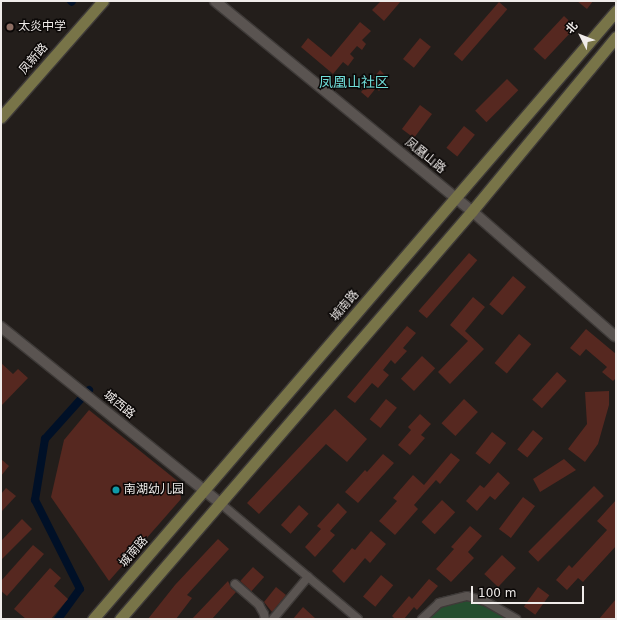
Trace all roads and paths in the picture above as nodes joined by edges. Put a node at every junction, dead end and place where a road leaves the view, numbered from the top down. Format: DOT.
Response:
graph roads {
  1 [pos="215,1"];
  2 [pos="102,2"];
  3 [pos="616,11"];
  4 [pos="616,37"];
  5 [pos="1,117"];
  6 [pos="455,198"];
  7 [pos="472,211"];
  8 [pos="1,327"];
  9 [pos="615,337"];
  10 [pos="204,491"];
  11 [pos="220,503"];
  12 [pos="308,577"];
  13 [pos="235,584"];
  14 [pos="93,619"];
  15 [pos="120,619"];
  16 [pos="265,619"];
  17 [pos="273,619"];
  18 [pos="358,619"];
  19 [pos="422,619"];
  20 [pos="516,619"];
  1 -- 6 [label="street, 凤凰山路"];
  2 -- 5 [label="main road, 凤新路"];
  3 -- 6 [label="main road, 城南路"];
  4 -- 7 [label="main road"];
  6 -- 7 [label="street, 凤凰山路"];
  6 -- 10 [label="main road, 城南路"];
  7 -- 9 [label="street, 凤凰山路"];
  7 -- 11 [label="main road"];
  8 -- 10 [label="street, 城西路"];
  10 -- 11 [label="street, 城西路"];
  10 -- 14 [label="main road, 城南路"];
  11 -- 12 [label="street"];
  11 -- 15 [label="main road"];
  12 -- 17 [label="street"];
  12 -- 18 [label="street"];
  13 -- 16 [label="street"];
  19 -- 20 [label="street"];
}
